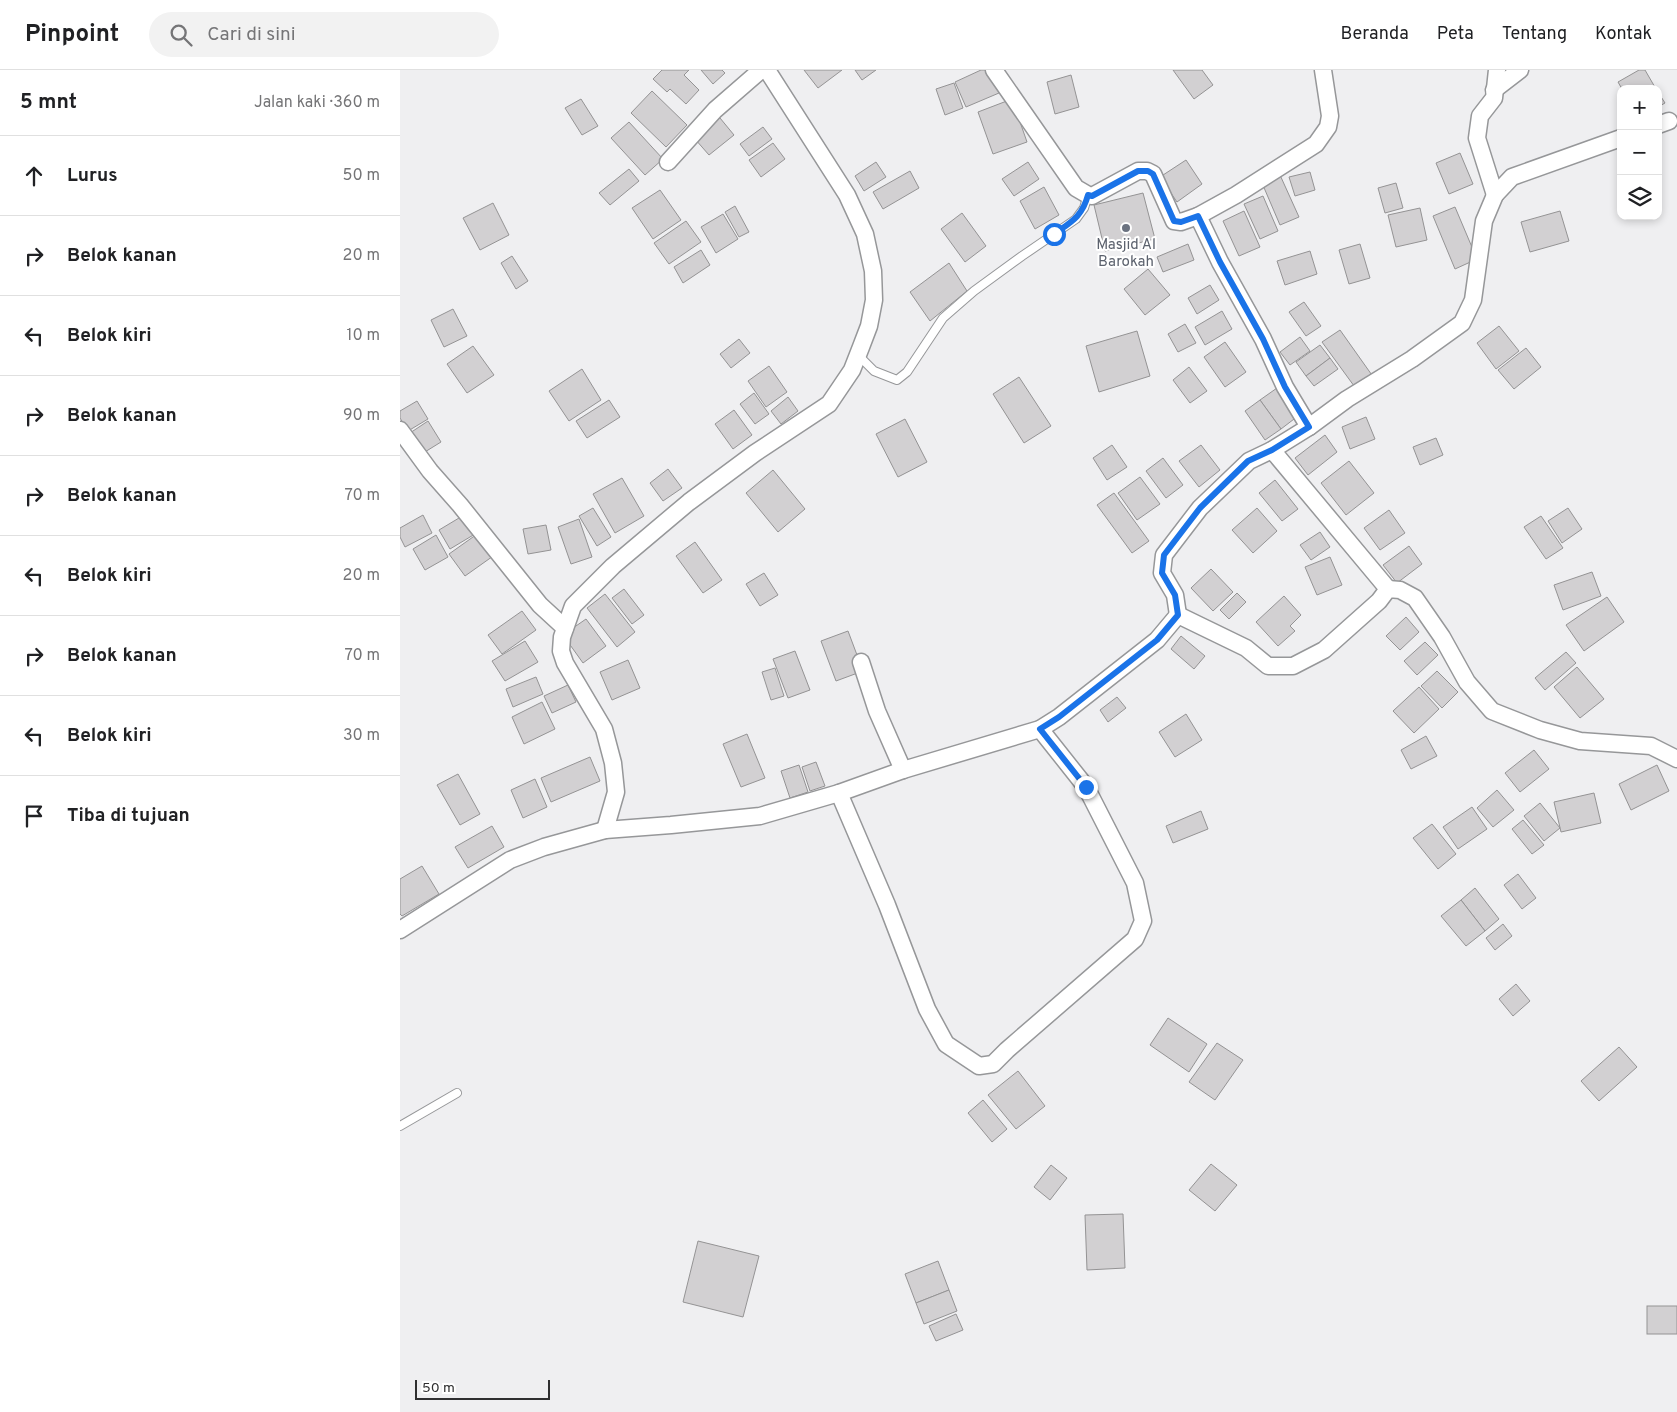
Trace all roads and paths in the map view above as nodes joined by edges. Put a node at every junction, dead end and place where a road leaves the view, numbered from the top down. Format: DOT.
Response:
graph roads {
  1 [pos="761,70"];
  2 [pos="767,70"];
  3 [pos="994,70"];
  4 [pos="1323,70"];
  5 [pos="1497,70"];
  6 [pos="1520,70"];
  7 [pos="1494,90"];
  8 [pos="1617,139"];
  9 [pos="668,162"];
  10 [pos="1088,195"];
  11 [pos="1495,195"];
  12 [pos="1198,216"];
  13 [pos="858,355"];
  14 [pos="1309,427"];
  15 [pos="400,430"];
  16 [pos="1272,450"];
  17 [pos="1388,589"];
  18 [pos="1178,615"];
  19 [pos="564,628"];
  20 [pos="861,662"];
  21 [pos="1040,729"];
  22 [pos="1677,758"];
  23 [pos="903,770"];
  24 [pos="839,793"];
  25 [pos="605,830"];
  26 [pos="400,930"];
  27 [pos="457,1093"];
  28 [pos="400,1126"];
  1 -- 9 [label="street"];
  2 -- 13 [label="street"];
  3 -- 10 [label="street"];
  4 -- 12 [label="street"];
  5 -- 7 [label="street"];
  6 -- 7 [label="street"];
  7 -- 11 [label="street"];
  8 -- 11 [label="street"];
  10 -- 12 [label="street"];
  10 -- 13 [label="lane"];
  11 -- 14 [label="street"];
  12 -- 14 [label="street"];
  13 -- 19 [label="street"];
  14 -- 16 [label="street"];
  15 -- 19 [label="street"];
  16 -- 17 [label="street"];
  16 -- 18 [label="street"];
  17 -- 18 [label="street"];
  17 -- 22 [label="street"];
  18 -- 21 [label="street"];
  19 -- 25 [label="street"];
  20 -- 23 [label="street"];
  21 -- 23 [label="street"];
  21 -- 24 [label="street"];
  23 -- 24 [label="street"];
  24 -- 25 [label="street"];
  25 -- 26 [label="street"];
  27 -- 28 [label="lane"];
}
